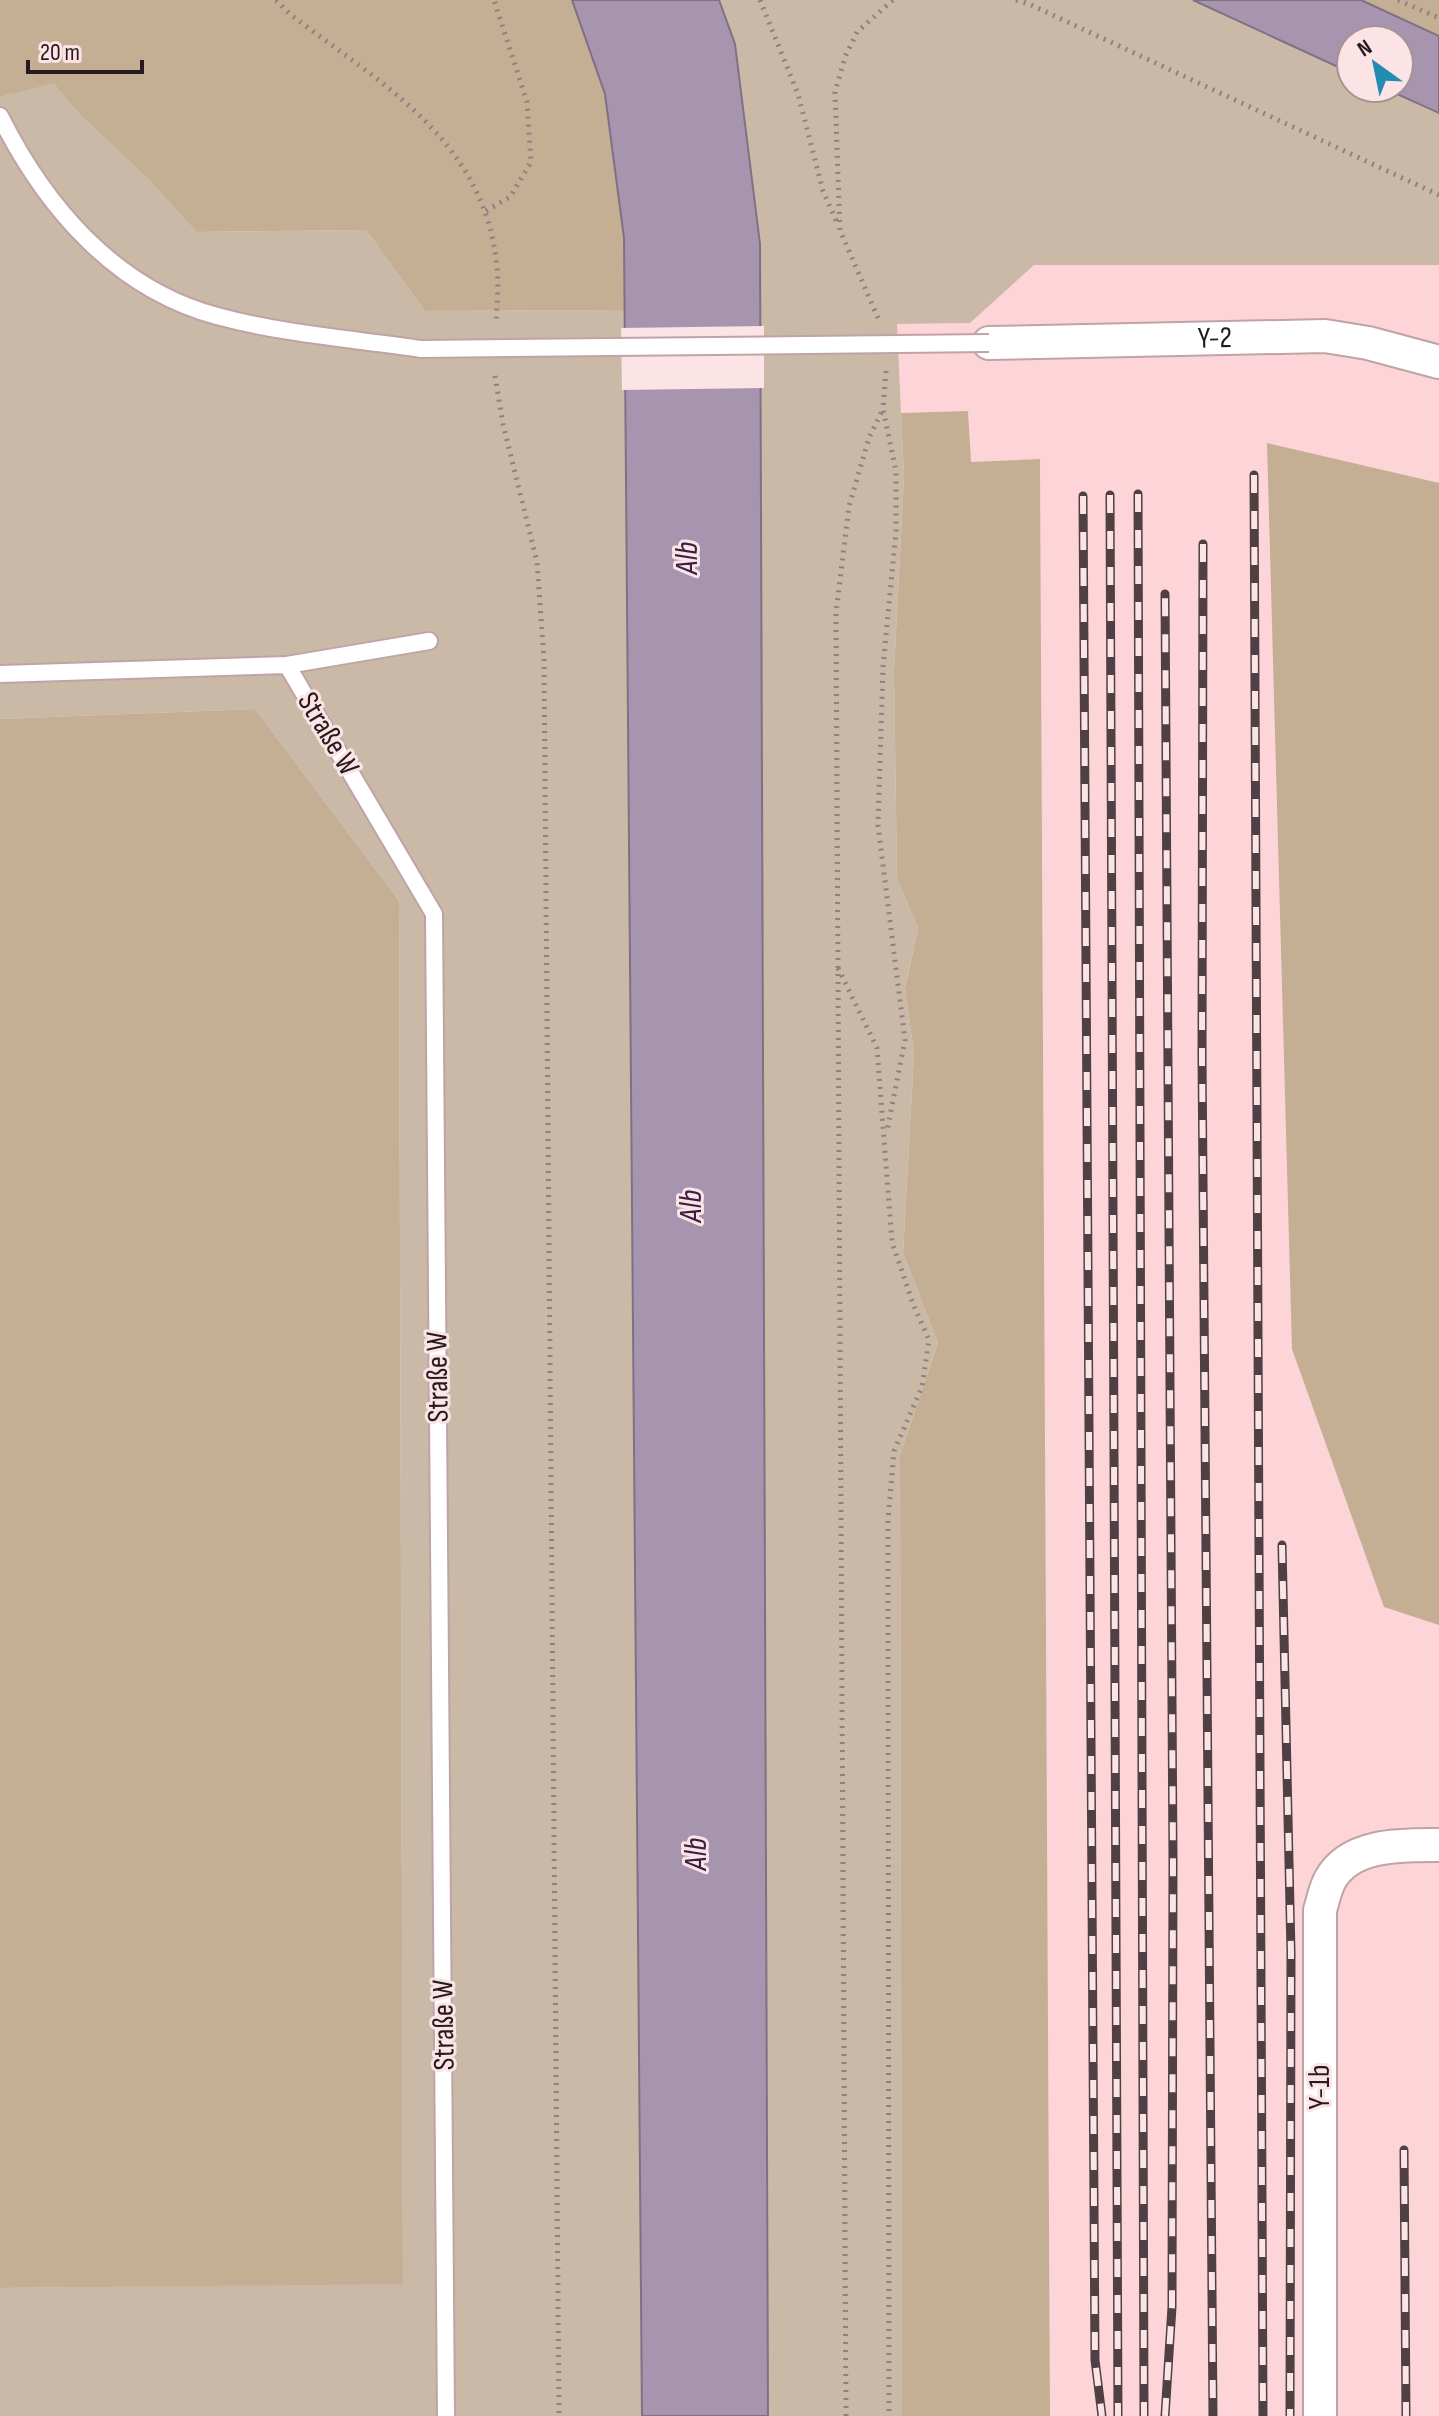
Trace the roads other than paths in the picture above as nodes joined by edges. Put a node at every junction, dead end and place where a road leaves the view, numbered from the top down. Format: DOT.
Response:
graph roads {
  1 [pos="0,116"];
  2 [pos="989,343"];
  3 [pos="1439,362"];
  4 [pos="429,641"];
  5 [pos="287,665"];
  6 [pos="0,674"];
  7 [pos="1439,1845"];
  8 [pos="446,2416"];
  9 [pos="1320,2416"];
  1 -- 2 [label="lane, bridge"];
  2 -- 3 [label="street, Y-2"];
  4 -- 5 [label="lane"];
  5 -- 6 [label="lane, Straße W"];
  5 -- 8 [label="lane, Straße W"];
  7 -- 9 [label="street, Y-1b"];
}
